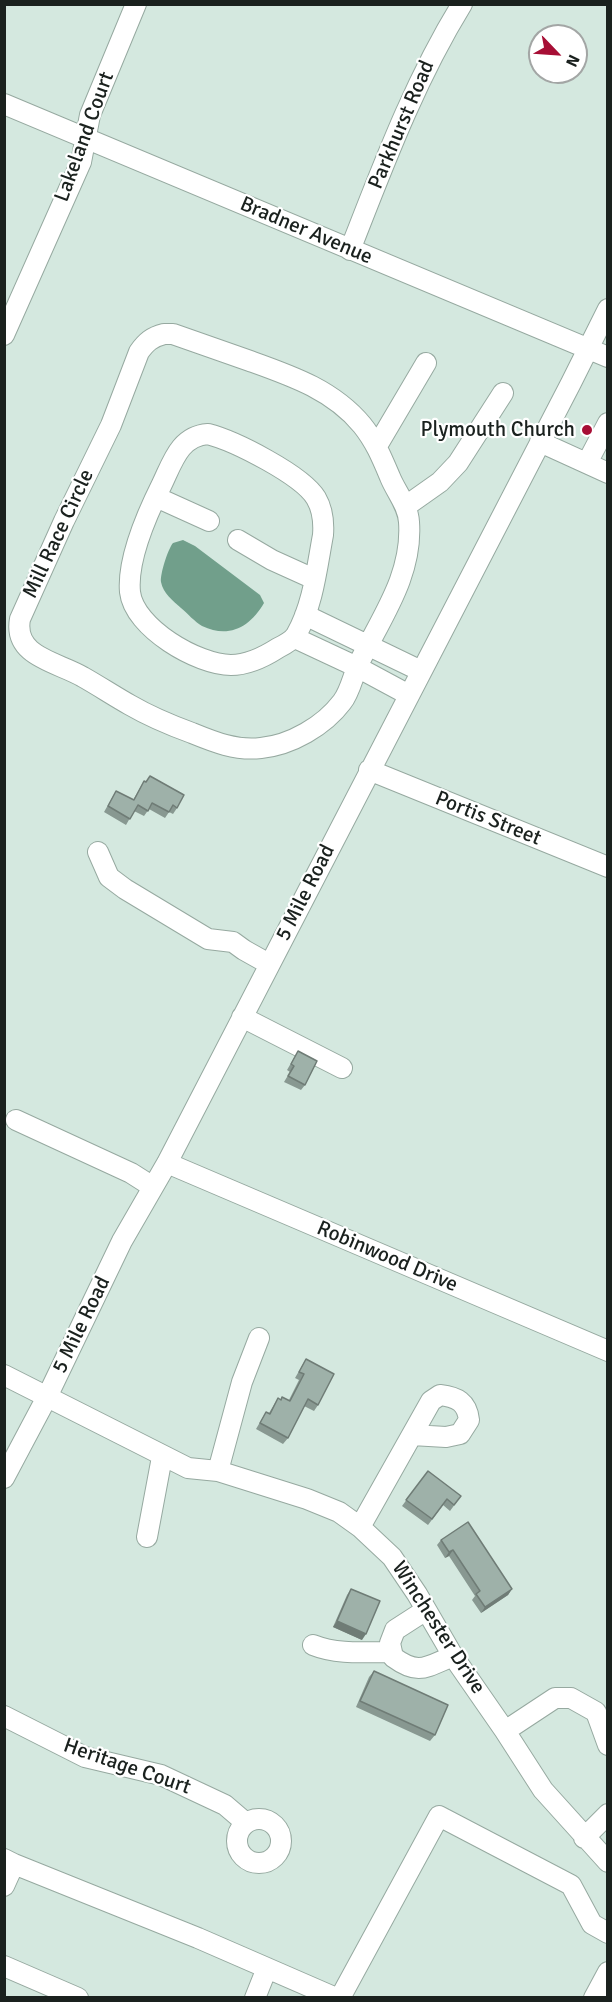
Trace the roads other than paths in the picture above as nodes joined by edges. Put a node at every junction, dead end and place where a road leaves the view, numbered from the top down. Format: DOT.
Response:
graph roads {
  1 [pos="136,4"];
  2 [pos="462,4"];
  3 [pos="4,104"];
  4 [pos="85,137"];
  5 [pos="350,250"];
  6 [pos="608,309"];
  7 [pos="4,335"];
  8 [pos="588,349"];
  9 [pos="608,357"];
  10 [pos="426,363"];
  11 [pos="503,393"];
  12 [pos="608,423"];
  13 [pos="540,442"];
  14 [pos="377,446"];
  15 [pos="587,463"];
  16 [pos="608,473"];
  17 [pos="156,497"];
  18 [pos="406,506"];
  19 [pos="208,521"];
  20 [pos="238,540"];
  21 [pos="314,579"];
  22 [pos="305,615"];
  23 [pos="295,638"];
  24 [pos="368,644"];
  25 [pos="357,667"];
  26 [pos="421,671"];
  27 [pos="409,694"];
  28 [pos="369,770"];
  29 [pos="98,852"];
  30 [pos="608,867"];
  31 [pos="269,964"];
  32 [pos="242,1017"];
  33 [pos="342,1068"];
  34 [pos="16,1120"];
  35 [pos="167,1163"];
  36 [pos="153,1187"];
  37 [pos="259,1338"];
  38 [pos="608,1351"];
  39 [pos="4,1375"];
  40 [pos="47,1397"];
  41 [pos="412,1435"];
  42 [pos="162,1456"];
  43 [pos="218,1471"];
  44 [pos="4,1478"];
  45 [pos="360,1527"];
  46 [pos="147,1537"];
  47 [pos="426,1610"];
  48 [pos="313,1645"];
  49 [pos="392,1652"];
  50 [pos="453,1656"];
  51 [pos="4,1716"];
  52 [pos="505,1731"];
  53 [pos="608,1746"];
  54 [pos="608,1814"];
  55 [pos="246,1823"];
  56 [pos="584,1838"];
  57 [pos="9,1861"];
  58 [pos="608,1862"];
  59 [pos="4,1886"];
  60 [pos="608,1933"];
  61 [pos="4,1965"];
  62 [pos="267,1968"];
  63 [pos="608,1972"];
  64 [pos="78,1998"];
  65 [pos="255,1998"];
  66 [pos="338,1998"];
  67 [pos="594,1998"];
  1 -- 4 [label="street, Lakeland Court"];
  2 -- 5 [label="street, Parkhurst Road"];
  3 -- 4 [label="street, Bradner Avenue"];
  4 -- 5 [label="street, Bradner Avenue"];
  4 -- 7 [label="street, Lakeland Court"];
  5 -- 8 [label="street, Bradner Avenue"];
  6 -- 8 [label="street, 5 Mile Road"];
  8 -- 9 [label="street, Bradner Avenue"];
  8 -- 13 [label="street, 5 Mile Road"];
  10 -- 14 [label="street"];
  11 -- 18 [label="street"];
  12 -- 15 [label="street"];
  13 -- 15 [label="street"];
  13 -- 26 [label="street, 5 Mile Road"];
  14 -- 18 [label="street, Mill Race Circle"];
  14 -- 25 [label="street, Mill Race Circle"];
  15 -- 16 [label="street"];
  17 -- 19 [label="street"];
  17 -- 21 [label="street"];
  17 -- 23 [label="street"];
  18 -- 24 [label="street, Mill Race Circle"];
  20 -- 21 [label="street"];
  21 -- 22 [label="street"];
  22 -- 23 [label="street"];
  22 -- 24 [label="street"];
  23 -- 25 [label="street"];
  24 -- 25 [label="street, Mill Race Circle"];
  24 -- 26 [label="street"];
  25 -- 27 [label="street"];
  26 -- 27 [label="street, 5 Mile Road"];
  27 -- 28 [label="street, 5 Mile Road"];
  28 -- 30 [label="street, Portis Street"];
  28 -- 31 [label="street, 5 Mile Road"];
  29 -- 31 [label="street"];
  31 -- 32 [label="street, 5 Mile Road"];
  32 -- 33 [label="street"];
  32 -- 35 [label="street, 5 Mile Road"];
  34 -- 36 [label="street"];
  35 -- 36 [label="street, 5 Mile Road"];
  35 -- 38 [label="street, Robinwood Drive"];
  36 -- 40 [label="street, 5 Mile Road"];
  37 -- 43 [label="street"];
  39 -- 40 [label="street, Winchester Drive"];
  40 -- 42 [label="street, Winchester Drive"];
  40 -- 44 [label="street, 5 Mile Road"];
  41 -- 45 [label="street"];
  42 -- 43 [label="street, Winchester Drive"];
  42 -- 46 [label="street"];
  43 -- 45 [label="street, Winchester Drive"];
  45 -- 47 [label="street, Winchester Drive"];
  47 -- 49 [label="street"];
  47 -- 50 [label="street, Winchester Drive"];
  48 -- 49 [label="street"];
  49 -- 50 [label="street"];
  50 -- 52 [label="street, Winchester Drive"];
  51 -- 55 [label="street, Heritage Court"];
  52 -- 53 [label="street"];
  52 -- 56 [label="street, Winchester Drive"];
  54 -- 56 [label="street"];
  56 -- 58 [label="street, Winchester Drive"];
  57 -- 59 [label="street"];
  57 -- 62 [label="street"];
  60 -- 66 [label="street"];
  61 -- 64 [label="street"];
  62 -- 65 [label="street"];
  62 -- 66 [label="street"];
  63 -- 67 [label="street"];
}
